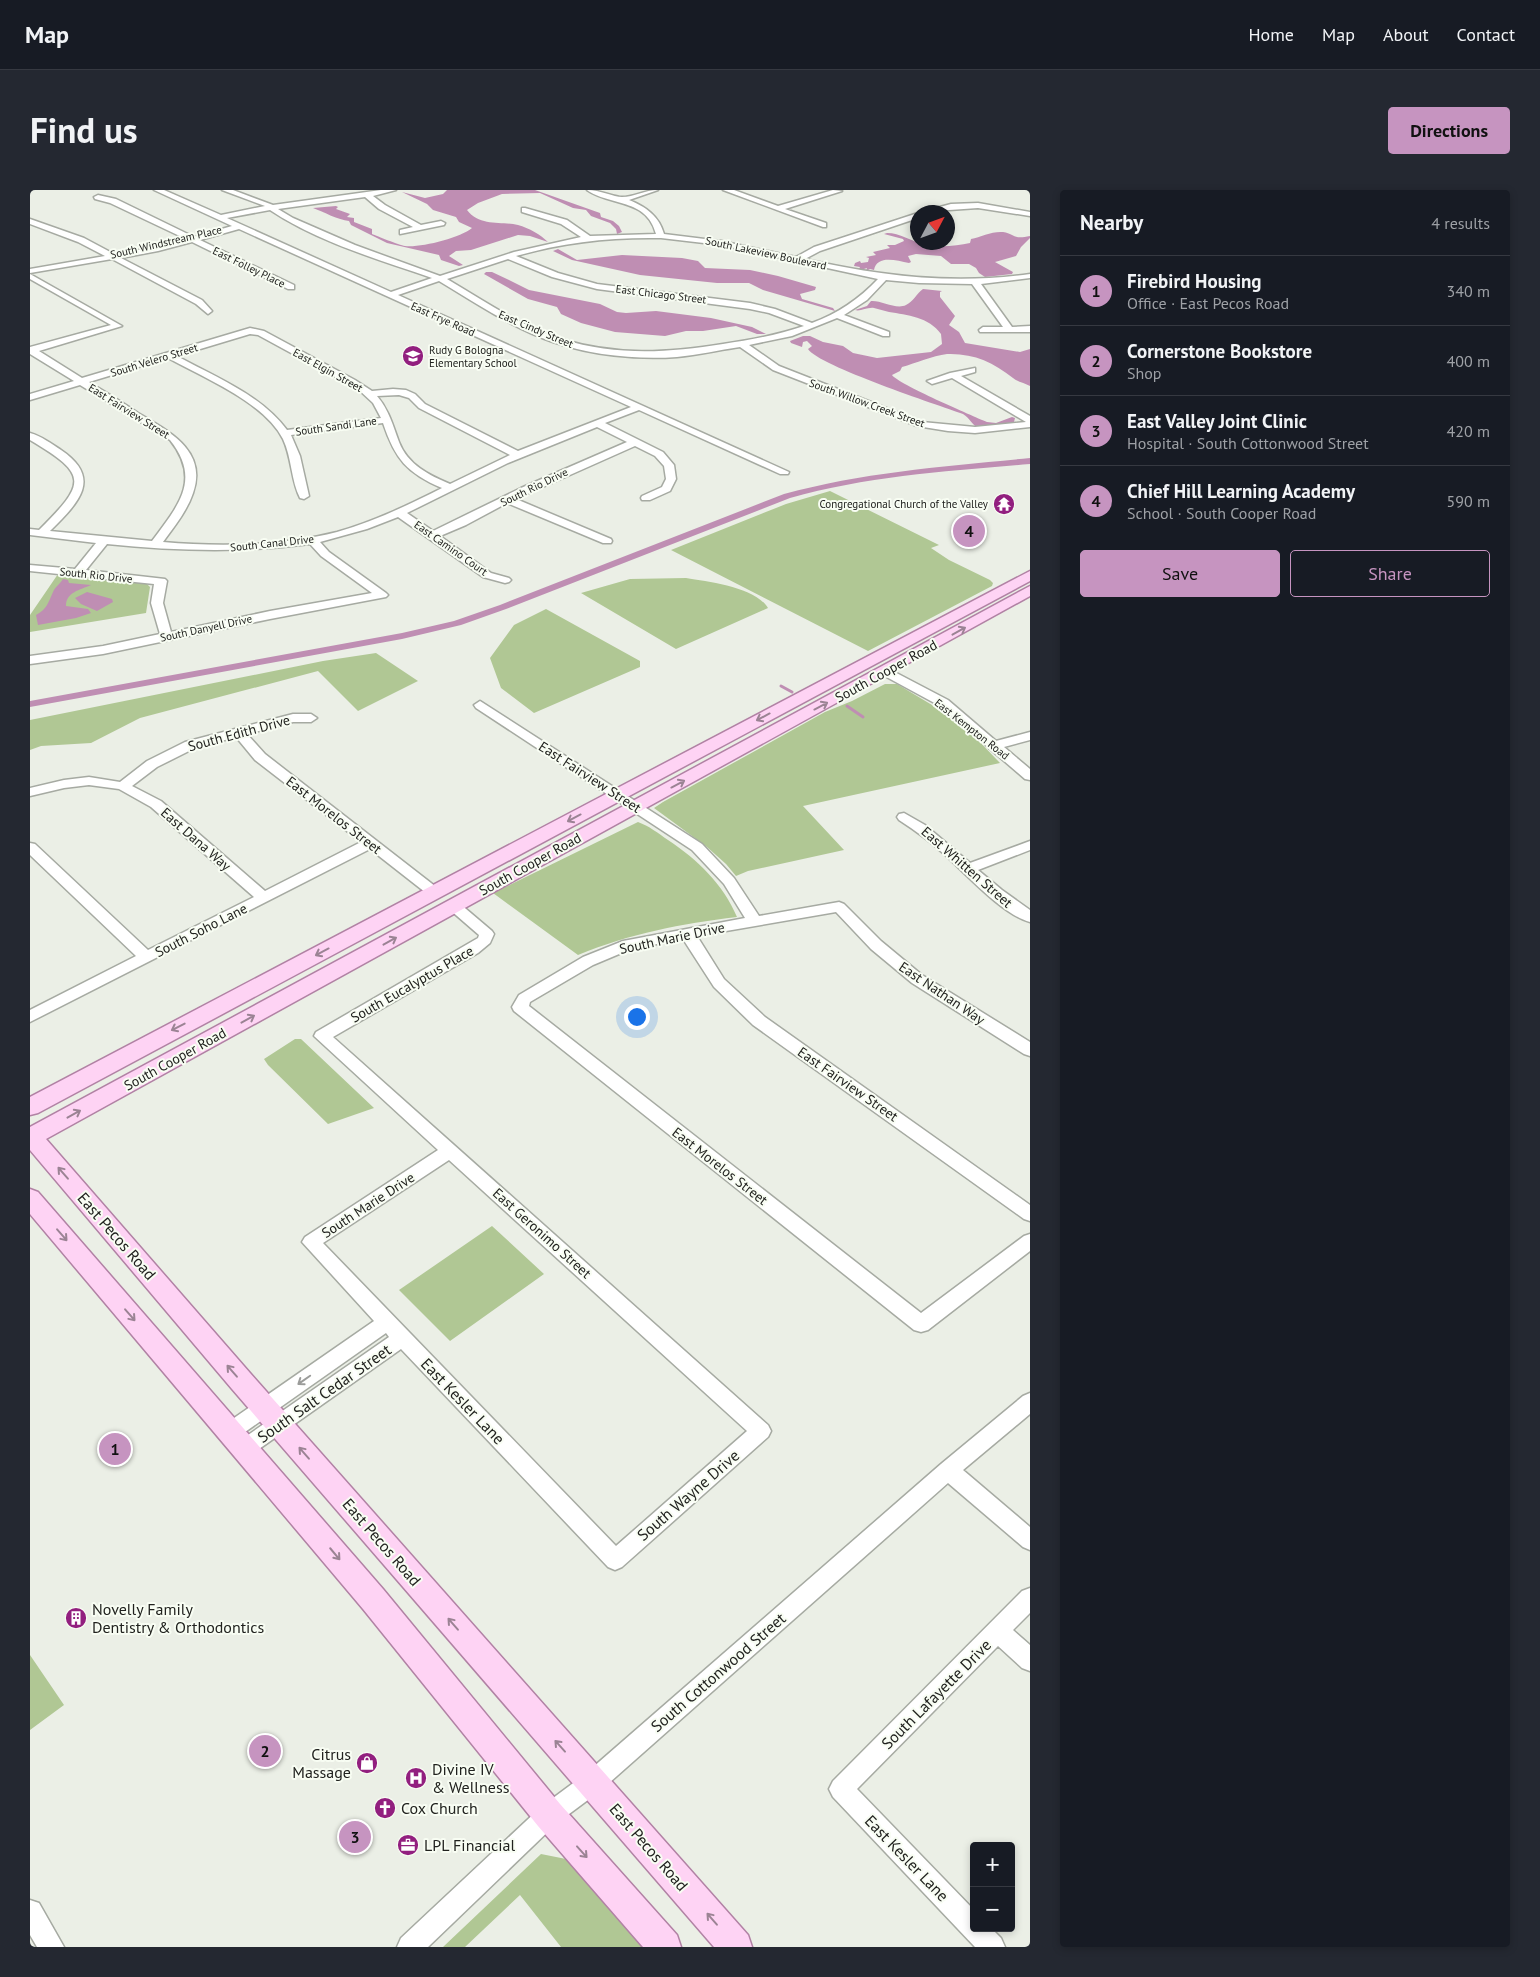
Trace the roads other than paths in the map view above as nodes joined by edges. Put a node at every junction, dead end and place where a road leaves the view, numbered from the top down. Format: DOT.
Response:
graph roads {
  1 [pos="158,190"];
  2 [pos="226,190"];
  3 [pos="392,190"];
  4 [pos="591,190"];
  5 [pos="654,190"];
  6 [pos="727,190"];
  7 [pos="838,191"];
  8 [pos="367,195"];
  9 [pos="98,197"];
  10 [pos="620,200"];
  11 [pos="271,207"];
  12 [pos="955,207"];
  13 [pos="779,208"];
  14 [pos="525,210"];
  15 [pos="1030,214"];
  16 [pos="219,218"];
  17 [pos="910,220"];
  18 [pos="30,221"];
  19 [pos="441,223"];
  20 [pos="823,224"];
  21 [pos="240,227"];
  22 [pos="420,228"];
  23 [pos="403,232"];
  24 [pos="661,236"];
  25 [pos="193,239"];
  26 [pos="589,239"];
  27 [pos="111,256"];
  28 [pos="511,257"];
  29 [pos="798,259"];
  30 [pos="30,269"];
  31 [pos="929,271"];
  32 [pos="30,276"];
  33 [pos="1030,276"];
  34 [pos="884,277"];
  35 [pos="441,279"];
  36 [pos="928,282"];
  37 [pos="974,282"];
  38 [pos="290,287"];
  39 [pos="390,295"];
  40 [pos="208,311"];
  41 [pos="837,315"];
  42 [pos="813,326"];
  43 [pos="1030,329"];
  44 [pos="983,330"];
  45 [pos="1009,330"];
  46 [pos="250,331"];
  47 [pos="886,334"];
  48 [pos="742,344"];
  49 [pos="30,351"];
  50 [pos="614,353"];
  51 [pos="169,355"];
  52 [pos="607,361"];
  53 [pos="972,370"];
  54 [pos="953,375"];
  55 [pos="81,381"];
  56 [pos="932,381"];
  57 [pos="370,394"];
  58 [pos="30,397"];
  59 [pos="638,407"];
  60 [pos="387,420"];
  61 [pos="1030,420"];
  62 [pos="597,423"];
  63 [pos="1030,424"];
  64 [pos="285,433"];
  65 [pos="30,436"];
  66 [pos="636,442"];
  67 [pos="518,455"];
  68 [pos="784,472"];
  69 [pos="450,488"];
  70 [pos="304,496"];
  71 [pos="646,498"];
  72 [pos="507,500"];
  73 [pos="400,513"];
  74 [pos="30,532"];
  75 [pos="42,533"];
  76 [pos="433,535"];
  77 [pos="104,540"];
  78 [pos="313,540"];
  79 [pos="607,541"];
  80 [pos="155,545"];
  81 [pos="30,568"];
  82 [pos="78,573"];
  83 [pos="1030,574"];
  84 [pos="505,580"];
  85 [pos="1013,584"];
  86 [pos="1029,591"];
  87 [pos="382,595"];
  88 [pos="168,637"];
  89 [pos="30,660"];
  90 [pos="868,662"];
  91 [pos="886,671"];
  92 [pos="480,705"];
  93 [pos="311,718"];
  94 [pos="239,732"];
  95 [pos="1030,736"];
  96 [pos="996,745"];
  97 [pos="1030,776"];
  98 [pos="123,786"];
  99 [pos="30,792"];
  100 [pos="617,795"];
  101 [pos="635,807"];
  102 [pos="904,817"];
  103 [pos="371,843"];
  104 [pos="1030,845"];
  105 [pos="30,847"];
  106 [pos="967,869"];
  107 [pos="435,893"];
  108 [pos="264,898"];
  109 [pos="454,906"];
  110 [pos="839,907"];
  111 [pos="1030,917"];
  112 [pos="754,921"];
  113 [pos="688,933"];
  114 [pos="147,958"];
  115 [pos="520,1007"];
  116 [pos="30,1017"];
  117 [pos="322,1036"];
  118 [pos="1030,1050"];
  119 [pos="30,1107"];
  120 [pos="30,1137"];
  121 [pos="450,1151"];
  122 [pos="30,1198"];
  123 [pos="1030,1214"];
  124 [pos="1030,1241"];
  125 [pos="311,1242"];
  126 [pos="387,1322"];
  127 [pos="402,1338"];
  128 [pos="346,1351"];
  129 [pos="324,1366"];
  130 [pos="360,1367"];
  131 [pos="339,1382"];
  132 [pos="1030,1402"];
  133 [pos="271,1416"];
  134 [pos="761,1431"];
  135 [pos="238,1440"];
  136 [pos="948,1470"];
  137 [pos="1030,1540"];
  138 [pos="615,1560"];
  139 [pos="1030,1598"];
  140 [pos="998,1631"];
  141 [pos="1030,1660"];
  142 [pos="592,1783"];
  143 [pos="841,1789"];
  144 [pos="549,1815"];
  145 [pos="30,1912"];
  146 [pos="970,1924"];
  147 [pos="978,1932"];
  148 [pos="51,1947"];
  149 [pos="410,1947"];
  150 [pos="665,1947"];
  151 [pos="736,1947"];
  152 [pos="992,1947"];
  1 -- 16 [label="street, East Frye Road"];
  2 -- 11 [label="street, East Cindy Street"];
  3 -- 8 [label="street, South Windstream Place"];
  4 -- 10 [label="street"];
  5 -- 10 [label="street"];
  6 -- 13 [label="street"];
  7 -- 13 [label="street"];
  8 -- 11 [label="street, South Windstream Place"];
  8 -- 22 [label="street"];
  9 -- 25 [label="street, East Folley Place"];
  10 -- 24 [label="street"];
  11 -- 16 [label="street, South Windstream Place"];
  11 -- 35 [label="street, East Cindy Street"];
  12 -- 15 [label="street"];
  13 -- 20 [label="street"];
  14 -- 26 [label="street"];
  16 -- 21 [label="street, East Frye Road"];
  17 -- 29 [label="street"];
  18 -- 27 [label="street"];
  19 -- 22 [label="street"];
  21 -- 25 [label="street, South Windstream Place"];
  21 -- 39 [label="street, East Frye Road"];
  22 -- 23 [label="street"];
  24 -- 26 [label="street, South Lakeview Boulevard"];
  24 -- 29 [label="street, South Lakeview Boulevard"];
  25 -- 27 [label="street, South Windstream Place"];
  25 -- 38 [label="street, East Folley Place"];
  26 -- 28 [label="street, South Lakeview Boulevard"];
  27 -- 30 [label="street, South Windstream Place"];
  27 -- 40 [label="street"];
  28 -- 35 [label="street, South Lakeview Boulevard"];
  28 -- 42 [label="street, East Chicago Street"];
  29 -- 34 [label="street, South Lakeview Boulevard"];
  31 -- 36 [label="street"];
  32 -- 49 [label="street"];
  33 -- 37 [label="street, South Lakeview Boulevard"];
  34 -- 36 [label="street, South Lakeview Boulevard"];
  34 -- 41 [label="street, East Cindy Street"];
  35 -- 39 [label="street, South Lakeview Boulevard"];
  35 -- 50 [label="street, East Cindy Street"];
  36 -- 37 [label="street, South Lakeview Boulevard"];
  37 -- 45 [label="street"];
  39 -- 59 [label="street, East Frye Road"];
  41 -- 42 [label="street, East Cindy Street"];
  41 -- 47 [label="street"];
  42 -- 48 [label="street, East Cindy Street"];
  43 -- 45 [label="street"];
  44 -- 45 [label="street"];
  46 -- 51 [label="street, South Velero Street"];
  46 -- 57 [label="street, East Elgin Street"];
  48 -- 50 [label="street, East Cindy Street"];
  48 -- 63 [label="street, South Willow Creek Street"];
  49 -- 55 [label="street, East Fairview Street"];
  50 -- 52 [label="street"];
  51 -- 55 [label="street, South Velero Street"];
  51 -- 64 [label="street"];
  53 -- 54 [label="street"];
  54 -- 56 [label="street"];
  54 -- 61 [label="street"];
  55 -- 58 [label="street, South Velero Street"];
  55 -- 80 [label="street, East Fairview Street"];
  57 -- 60 [label="street, East Elgin Street"];
  57 -- 67 [label="street"];
  59 -- 62 [label="street, South Canal Drive"];
  59 -- 68 [label="street, East Frye Road"];
  60 -- 64 [label="street, South Sandi Lane"];
  60 -- 69 [label="street, East Elgin Street"];
  62 -- 66 [label="street"];
  62 -- 67 [label="street, South Canal Drive"];
  64 -- 70 [label="street"];
  65 -- 75 [label="street"];
  66 -- 71 [label="street"];
  66 -- 72 [label="street, South Rio Drive"];
  67 -- 69 [label="street, South Canal Drive"];
  69 -- 73 [label="street, South Canal Drive"];
  72 -- 76 [label="street, South Rio Drive"];
  72 -- 79 [label="street"];
  73 -- 76 [label="street, East Camino Court"];
  73 -- 78 [label="street, South Canal Drive"];
  74 -- 75 [label="street, South Canal Drive"];
  75 -- 77 [label="street, South Canal Drive"];
  76 -- 84 [label="street, East Camino Court"];
  77 -- 80 [label="street, South Canal Drive"];
  77 -- 82 [label="street"];
  78 -- 80 [label="street, South Canal Drive"];
  78 -- 87 [label="street"];
  81 -- 82 [label="street, South Rio Drive"];
  82 -- 88 [label="street, South Rio Drive"];
  83 -- 85 [label="main road, South Cooper Road"];
  85 -- 86 [label="main road"];
  85 -- 90 [label="main road, South Cooper Road"];
  91 -- 86 [label="main road, South Cooper Road, one-way"];
  87 -- 88 [label="street, South Danyell Drive"];
  88 -- 89 [label="street, South Danyell Drive"];
  90 -- 91 [label="main road"];
  90 -- 100 [label="main road, South Cooper Road, one-way"];
  91 -- 96 [label="street, East Kempton Road"];
  101 -- 91 [label="main road, South Cooper Road, one-way"];
  92 -- 100 [label="street, East Fairview Street"];
  93 -- 94 [label="street, South Edith Drive"];
  94 -- 98 [label="street, South Edith Drive"];
  94 -- 103 [label="street, East Morelos Street"];
  95 -- 96 [label="street"];
  96 -- 97 [label="street, East Kempton Road"];
  98 -- 99 [label="street"];
  98 -- 108 [label="street, East Dana Way"];
  100 -- 101 [label="street, East Fairview Street"];
  100 -- 107 [label="main road, South Cooper Road, one-way"];
  101 -- 109 [label="main road, South Cooper Road"];
  101 -- 112 [label="street, East Fairview Street"];
  102 -- 106 [label="street, East Whitten Street"];
  103 -- 107 [label="street, East Morelos Street"];
  103 -- 108 [label="street, South Soho Lane"];
  104 -- 106 [label="street"];
  105 -- 114 [label="street"];
  106 -- 111 [label="street, East Whitten Street"];
  107 -- 119 [label="main road, South Cooper Road, one-way"];
  108 -- 114 [label="street, South Soho Lane"];
  109 -- 117 [label="street, South Eucalyptus Place"];
  120 -- 109 [label="main road, South Cooper Road, one-way"];
  110 -- 112 [label="street, South Marie Drive"];
  110 -- 118 [label="street, East Nathan Way"];
  112 -- 113 [label="street, South Marie Drive"];
  113 -- 115 [label="street, South Marie Drive"];
  113 -- 123 [label="street, East Fairview Street"];
  114 -- 116 [label="street, South Soho Lane"];
  115 -- 124 [label="street, East Morelos Street"];
  117 -- 121 [label="street, East Geronimo Street"];
  133 -- 120 [label="main road, East Pecos Road, one-way"];
  121 -- 125 [label="street, South Marie Drive"];
  121 -- 134 [label="street, East Geronimo Street"];
  122 -- 135 [label="main road, one-way"];
  125 -- 126 [label="street, East Kesler Lane"];
  126 -- 127 [label="street, East Kesler Lane"];
  126 -- 128 [label="street, South Salt Cedar Street"];
  127 -- 130 [label="street, South Salt Cedar Street"];
  127 -- 138 [label="street, East Kesler Lane"];
  128 -- 129 [label="street, South Salt Cedar Street"];
  128 -- 130 [label="street"];
  129 -- 131 [label="street"];
  129 -- 133 [label="street, South Salt Cedar Street, one-way"];
  130 -- 131 [label="street, South Salt Cedar Street"];
  131 -- 133 [label="street, South Salt Cedar Street"];
  132 -- 136 [label="street, South Cottonwood Street"];
  133 -- 135 [label="street, South Salt Cedar Street"];
  142 -- 133 [label="main road, East Pecos Road, one-way"];
  134 -- 138 [label="street, South Wayne Drive"];
  135 -- 144 [label="main road, one-way"];
  136 -- 137 [label="street"];
  136 -- 142 [label="street, South Cottonwood Street"];
  139 -- 140 [label="street, South Lafayette Drive"];
  140 -- 141 [label="street"];
  140 -- 143 [label="street, South Lafayette Drive"];
  142 -- 144 [label="street, South Cottonwood Street"];
  151 -- 142 [label="main road, East Pecos Road, one-way"];
  143 -- 146 [label="street, East Kesler Lane"];
  144 -- 149 [label="street, South Cottonwood Street"];
  144 -- 150 [label="main road, one-way"];
  145 -- 148 [label="street"];
  147 -- 152 [label="street, East Kesler Lane"];
}
